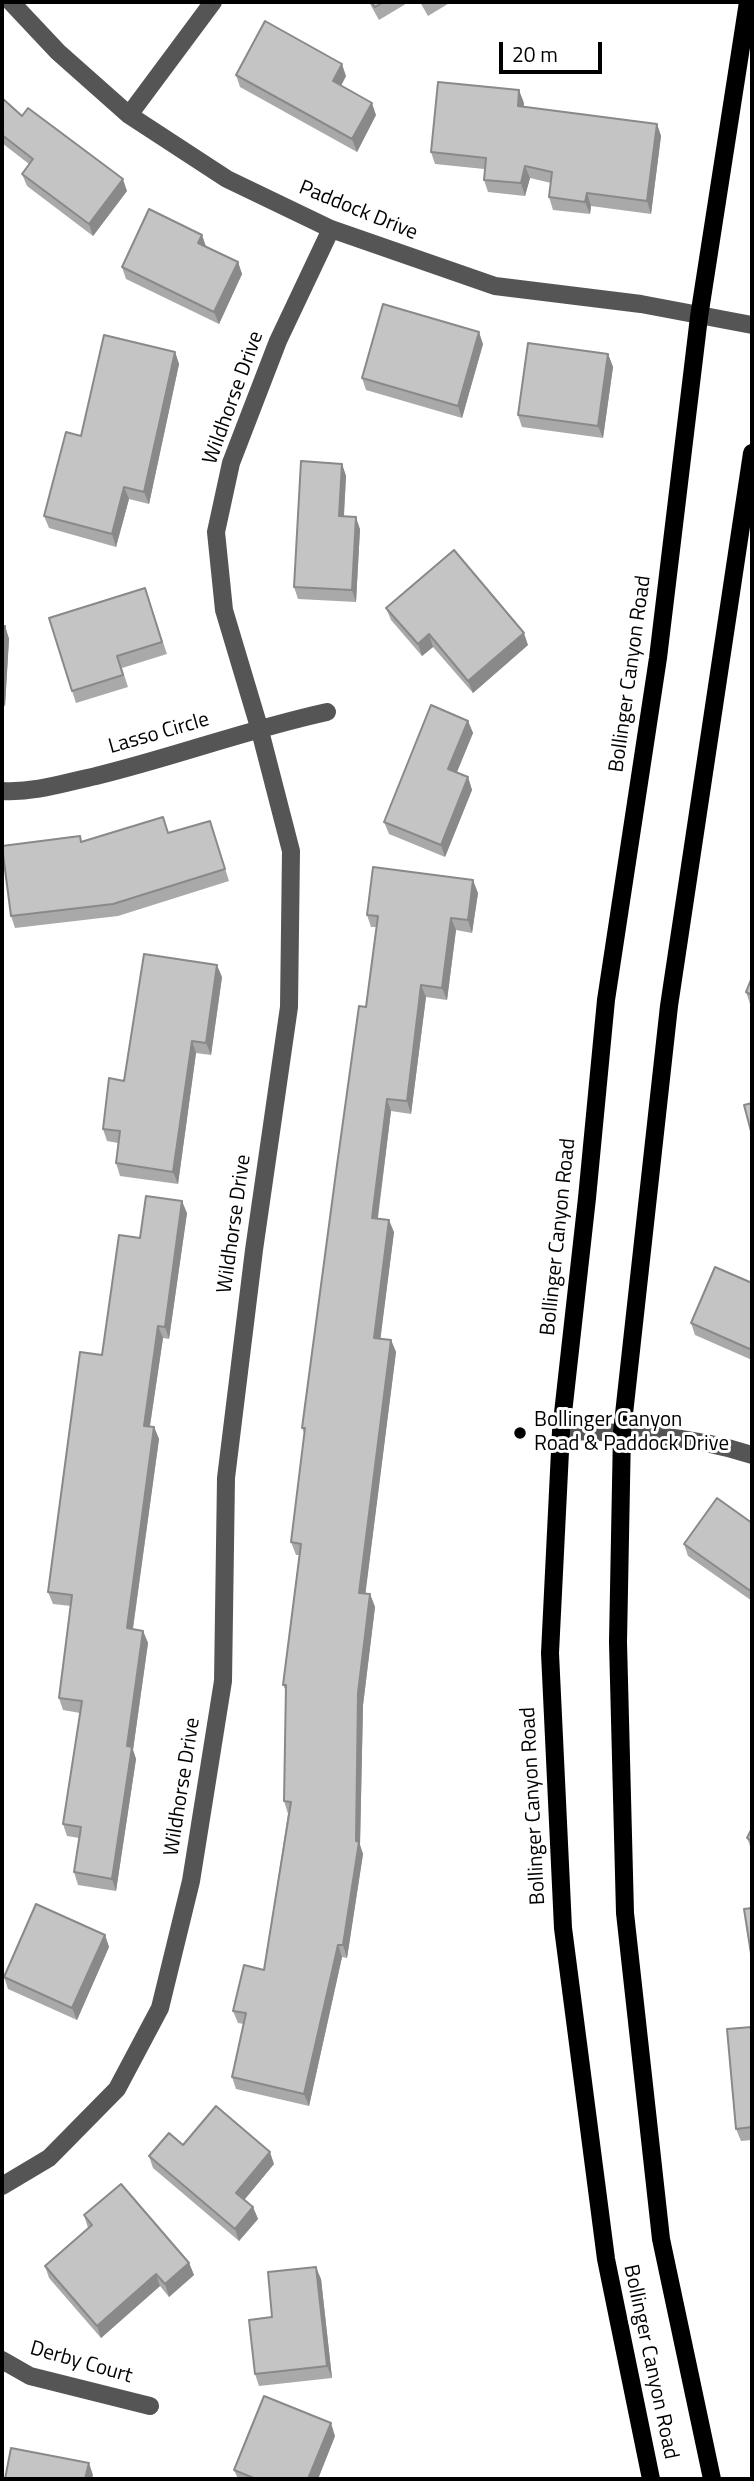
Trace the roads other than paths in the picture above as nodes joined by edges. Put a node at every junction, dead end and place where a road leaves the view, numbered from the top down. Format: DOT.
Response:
graph roads {
  1 [pos="10,2"];
  2 [pos="213,2"];
  3 [pos="748,2"];
  4 [pos="129,115"];
  5 [pos="331,229"];
  6 [pos="699,317"];
  7 [pos="752,325"];
  8 [pos="752,453"];
  9 [pos="327,712"];
  10 [pos="259,727"];
  11 [pos="2,791"];
  12 [pos="561,1431"];
  13 [pos="622,1432"];
  14 [pos="752,1455"];
  15 [pos="2,2186"];
  16 [pos="2,2360"];
  17 [pos="150,2406"];
  18 [pos="651,2479"];
  19 [pos="712,2479"];
  1 -- 4 [label="street, Paddock Drive"];
  2 -- 4 [label="street"];
  3 -- 6 [label="main road, Bollinger Canyon Road"];
  4 -- 5 [label="street, Paddock Drive"];
  5 -- 6 [label="street, Paddock Drive"];
  5 -- 10 [label="street, Wildhorse Drive"];
  6 -- 7 [label="street, Paddock Drive"];
  6 -- 12 [label="main road, Bollinger Canyon Road"];
  8 -- 13 [label="main road, Bollinger Canyon Road"];
  9 -- 10 [label="street, Lasso Circle"];
  10 -- 11 [label="street, Lasso Circle"];
  10 -- 15 [label="street, Wildhorse Drive"];
  12 -- 13 [label="street"];
  12 -- 18 [label="main road, Bollinger Canyon Road"];
  13 -- 14 [label="street"];
  13 -- 19 [label="main road, Bollinger Canyon Road"];
  16 -- 17 [label="street, Derby Court"];
}
